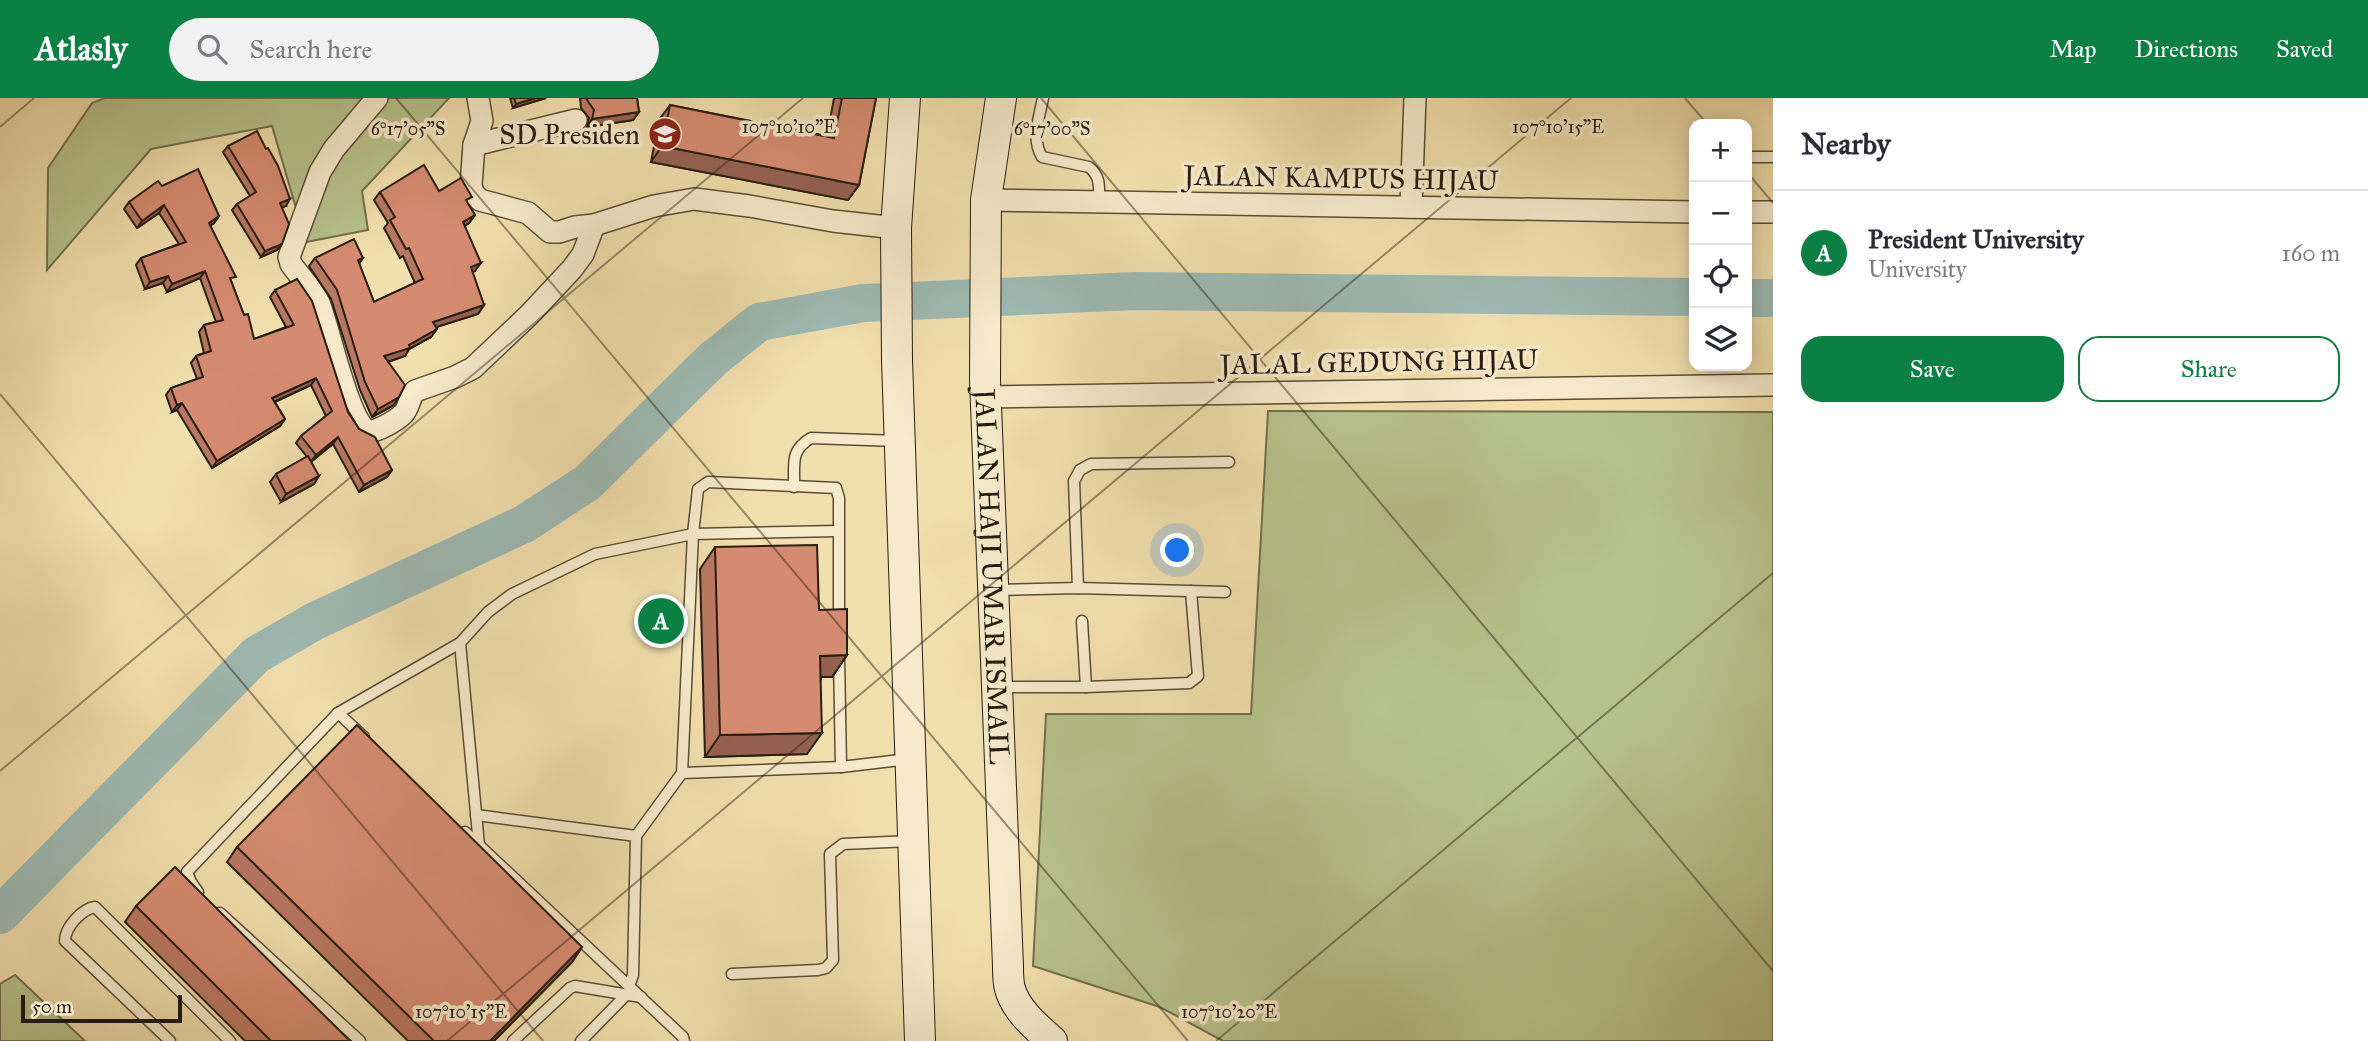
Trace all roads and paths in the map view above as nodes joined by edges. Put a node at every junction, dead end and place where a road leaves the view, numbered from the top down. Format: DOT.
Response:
graph roads {
  1 [pos="377,98"];
  2 [pos="478,98"];
  3 [pos="905,98"];
  4 [pos="1001,98"];
  5 [pos="1044,98"];
  6 [pos="1415,98"];
  7 [pos="576,120"];
  8 [pos="474,145"];
  9 [pos="1752,157"];
  10 [pos="1773,157"];
  11 [pos="986,200"];
  12 [pos="1099,202"];
  13 [pos="1411,207"];
  14 [pos="1689,212"];
  15 [pos="1752,212"];
  16 [pos="1773,212"];
  17 [pos="594,225"];
  18 [pos="896,239"];
  19 [pos="1773,384"];
  20 [pos="985,388"];
  21 [pos="900,441"];
  22 [pos="1229,462"];
  23 [pos="794,487"];
  24 [pos="838,531"];
  25 [pos="693,534"];
  26 [pos="1077,588"];
  27 [pos="993,590"];
  28 [pos="1191,592"];
  29 [pos="1225,592"];
  30 [pos="1082,621"];
  31 [pos="839,628"];
  32 [pos="839,642"];
  33 [pos="460,643"];
  34 [pos="997,687"];
  35 [pos="1086,687"];
  36 [pos="338,713"];
  37 [pos="369,741"];
  38 [pos="911,759"];
  39 [pos="841,767"];
  40 [pos="682,773"];
  41 [pos="476,815"];
  42 [pos="459,826"];
  43 [pos="636,836"];
  44 [pos="913,841"];
  45 [pos="479,845"];
  46 [pos="732,974"];
  47 [pos="627,991"];
  48 [pos="170,1041"];
  49 [pos="230,1041"];
  50 [pos="360,1041"];
  51 [pos="513,1041"];
  52 [pos="581,1041"];
  53 [pos="684,1041"];
  54 [pos="919,1041"];
  55 [pos="930,1041"];
  56 [pos="1052,1041"];
  1 -- 17 [label="street"];
  2 -- 8 [label="street"];
  3 -- 18 [label="main road"];
  4 -- 11 [label="main road, JALAN HAJI UMAR ISMAIL"];
  5 -- 12 [label="lane"];
  6 -- 13 [label="street"];
  7 -- 8 [label="street"];
  8 -- 17 [label="street"];
  9 -- 10 [label="lane"];
  11 -- 12 [label="street, JALAN KAMPUS HIJAU"];
  11 -- 20 [label="main road, JALAN HAJI UMAR ISMAIL"];
  12 -- 13 [label="street, JALAN KAMPUS HIJAU"];
  13 -- 14 [label="street, JALAN KAMPUS HIJAU"];
  15 -- 16 [label="street"];
  17 -- 18 [label="street"];
  18 -- 21 [label="main road"];
  19 -- 20 [label="street, JALAL GEDUNG HIJAU"];
  20 -- 27 [label="main road, JALAN HAJI UMAR ISMAIL"];
  21 -- 23 [label="lane"];
  21 -- 38 [label="main road"];
  22 -- 26 [label="lane"];
  23 -- 24 [label="lane"];
  23 -- 25 [label="lane"];
  24 -- 25 [label="lane"];
  24 -- 31 [label="lane"];
  25 -- 33 [label="lane"];
  25 -- 40 [label="lane"];
  26 -- 27 [label="lane"];
  26 -- 28 [label="lane"];
  27 -- 34 [label="main road, JALAN HAJI UMAR ISMAIL"];
  28 -- 29 [label="lane"];
  28 -- 35 [label="lane"];
  30 -- 35 [label="lane"];
  32 -- 39 [label="lane"];
  33 -- 36 [label="lane"];
  33 -- 41 [label="lane"];
  34 -- 35 [label="lane"];
  34 -- 56 [label="main road, JALAN HAJI UMAR ISMAIL"];
  36 -- 37 [label="lane"];
  36 -- 50 [label="lane"];
  38 -- 39 [label="lane"];
  38 -- 44 [label="main road"];
  39 -- 40 [label="lane"];
  40 -- 43 [label="lane"];
  41 -- 43 [label="lane"];
  41 -- 45 [label="lane"];
  42 -- 45 [label="lane"];
  43 -- 47 [label="lane"];
  44 -- 46 [label="lane"];
  44 -- 54 [label="main road"];
  45 -- 47 [label="lane"];
  47 -- 51 [label="lane"];
  47 -- 52 [label="lane"];
  47 -- 53 [label="lane"];
  48 -- 49 [label="lane"];
  54 -- 55 [label="main road"];
}
